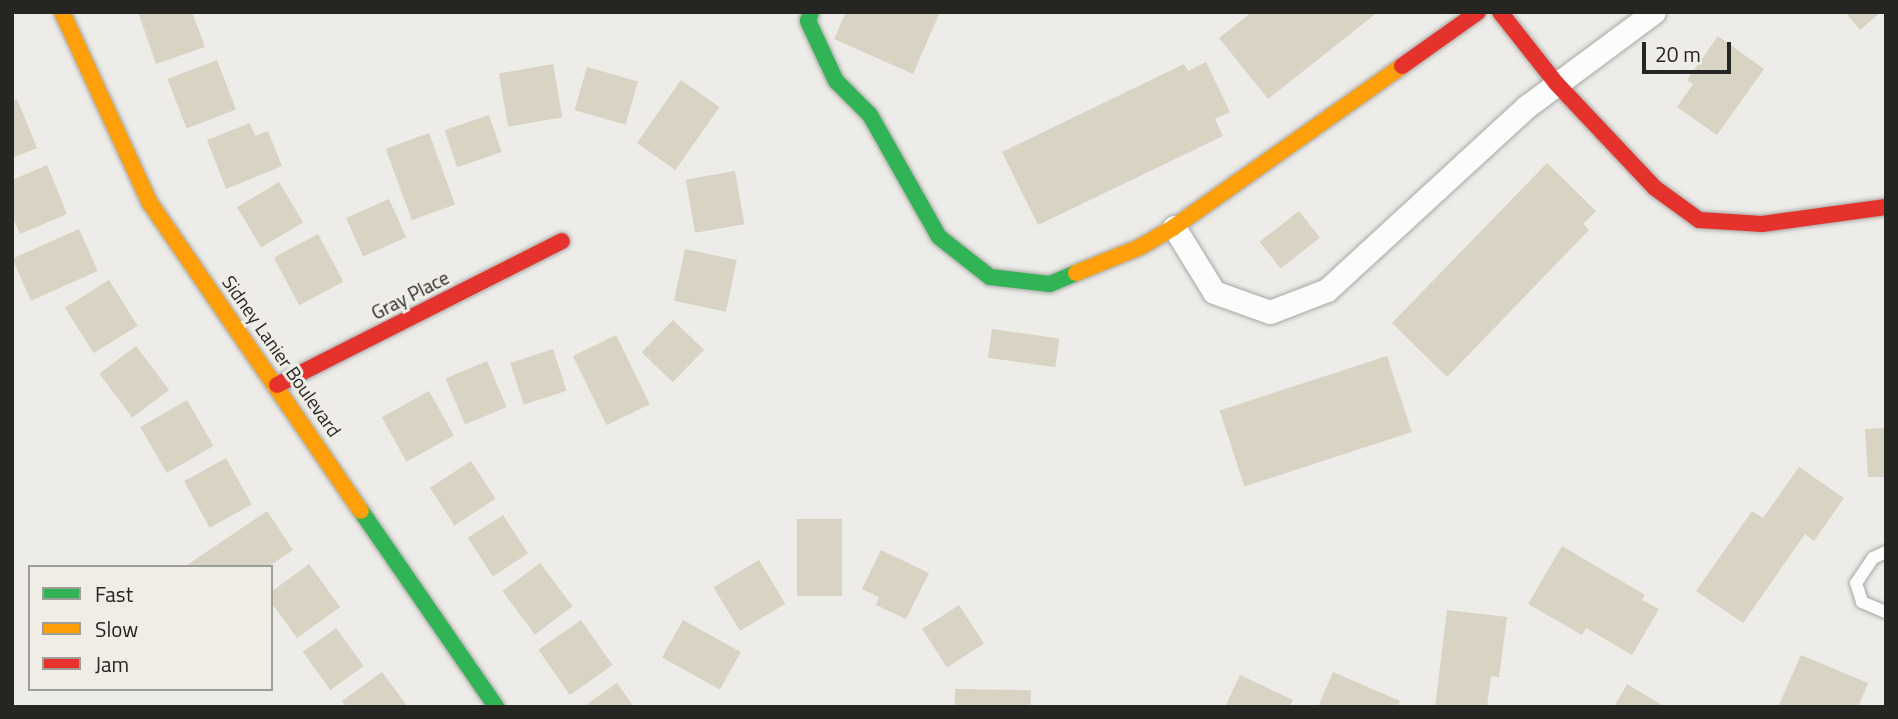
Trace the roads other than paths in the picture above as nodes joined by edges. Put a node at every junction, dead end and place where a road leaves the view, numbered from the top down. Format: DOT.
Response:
graph roads {
  1 [pos="62,12"];
  2 [pos="811,12"];
  3 [pos="1478,12"];
  4 [pos="1500,12"];
  5 [pos="1654,12"];
  6 [pos="1556,83"];
  7 [pos="1886,207"];
  8 [pos="1174,227"];
  9 [pos="562,241"];
  10 [pos="277,386"];
  11 [pos="1886,552"];
  12 [pos="1886,612"];
  13 [pos="496,707"];
  1 -- 10 [label="street, Sidney Lanier Boulevard"];
  2 -- 8 [label="street"];
  3 -- 8 [label="street"];
  4 -- 6 [label="street"];
  5 -- 6 [label="street"];
  6 -- 7 [label="street"];
  6 -- 8 [label="street"];
  9 -- 10 [label="street, Gray Place"];
  10 -- 13 [label="street, Sidney Lanier Boulevard"];
  11 -- 12 [label="lane"];
}
